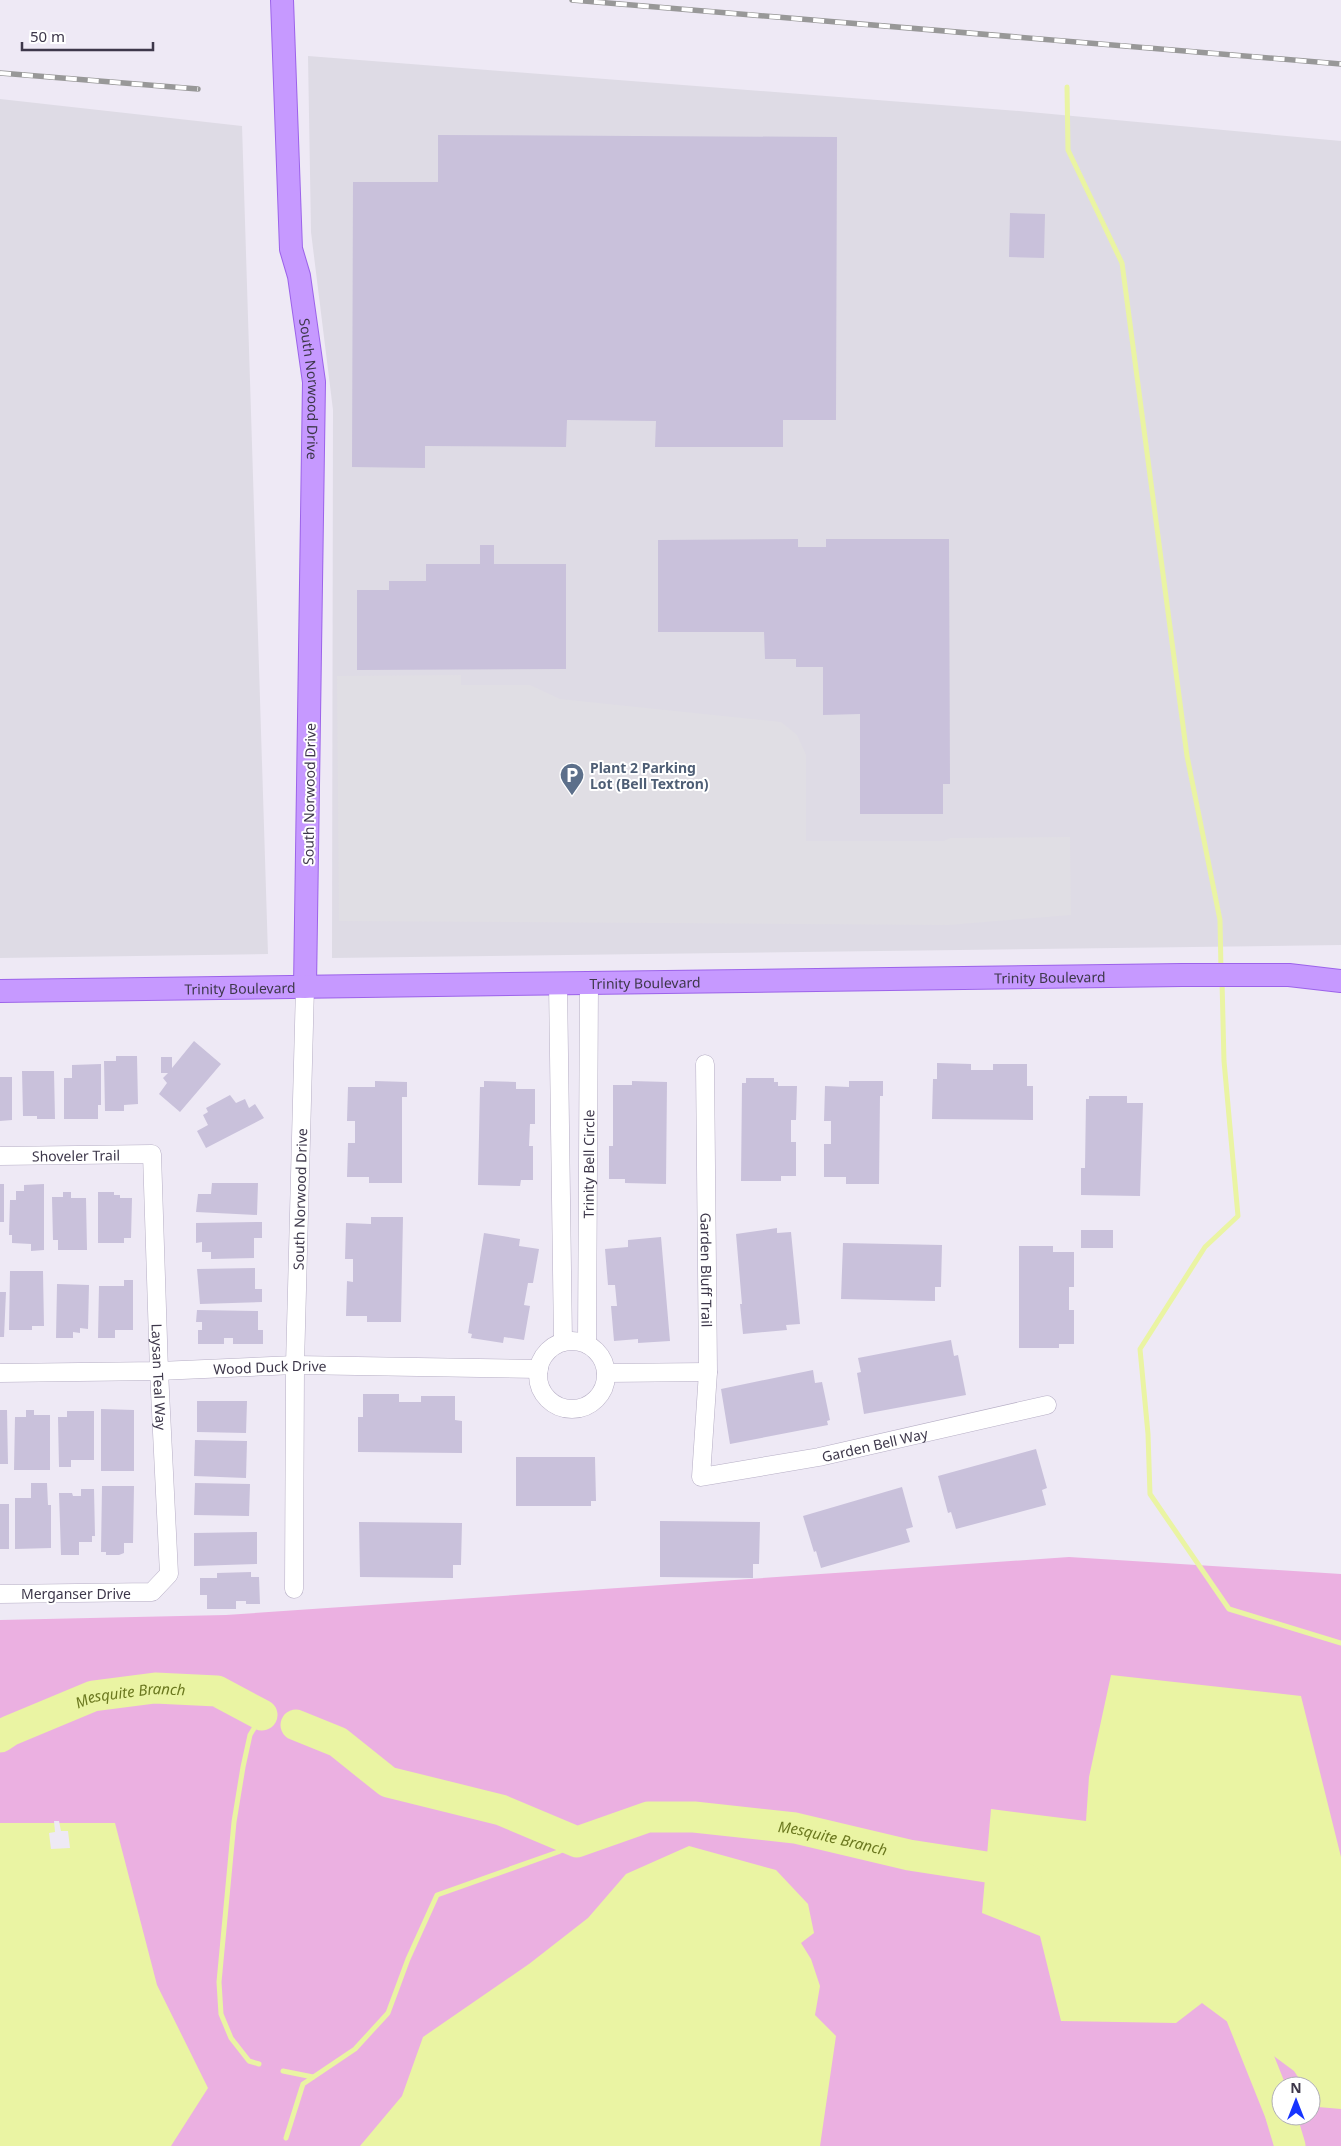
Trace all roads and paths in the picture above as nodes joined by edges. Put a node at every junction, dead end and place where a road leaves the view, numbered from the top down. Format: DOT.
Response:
graph roads {
  1 [pos="282,0"];
  2 [pos="1341,968"];
  3 [pos="1289,975"];
  4 [pos="1341,981"];
  5 [pos="558,983"];
  6 [pos="589,983"];
  7 [pos="305,987"];
  8 [pos="0,991"];
  9 [pos="706,1064"];
  10 [pos="152,1154"];
  11 [pos="0,1156"];
  12 [pos="563,1342"];
  13 [pos="587,1344"];
  14 [pos="295,1365"];
  15 [pos="539,1369"];
  16 [pos="159,1371"];
  17 [pos="708,1372"];
  18 [pos="0,1373"];
  19 [pos="606,1373"];
  20 [pos="1047,1405"];
  21 [pos="702,1477"];
  22 [pos="294,1589"];
  23 [pos="152,1592"];
  24 [pos="0,1594"];
  1 -- 7 [label="main road, South Norwood Drive"];
  2 -- 3 [label="main road, Trinity Boulevard"];
  3 -- 4 [label="main road, Trinity Boulevard"];
  3 -- 6 [label="main road, Trinity Boulevard"];
  5 -- 6 [label="main road, Trinity Boulevard"];
  5 -- 7 [label="main road, Trinity Boulevard"];
  5 -- 12 [label="street, Trinity Bell Circle"];
  6 -- 13 [label="street, Trinity Bell Circle"];
  7 -- 8 [label="main road, Trinity Boulevard"];
  7 -- 14 [label="street, South Norwood Drive"];
  9 -- 17 [label="street, Garden Bluff Trail"];
  10 -- 11 [label="street, Shoveler Trail"];
  10 -- 16 [label="street, Laysan Teal Way"];
  12 -- 13 [label="street"];
  12 -- 15 [label="street"];
  13 -- 19 [label="street"];
  14 -- 15 [label="street, Wood Duck Drive"];
  14 -- 16 [label="street, Wood Duck Drive"];
  14 -- 22 [label="street, South Norwood Drive"];
  15 -- 19 [label="street"];
  16 -- 18 [label="street, Wood Duck Drive"];
  16 -- 23 [label="street, Laysan Teal Way"];
  17 -- 19 [label="street"];
  17 -- 21 [label="street, Garden Bluff Trail"];
  20 -- 21 [label="street, Garden Bell Way"];
  23 -- 24 [label="street, Merganser Drive"];
}
